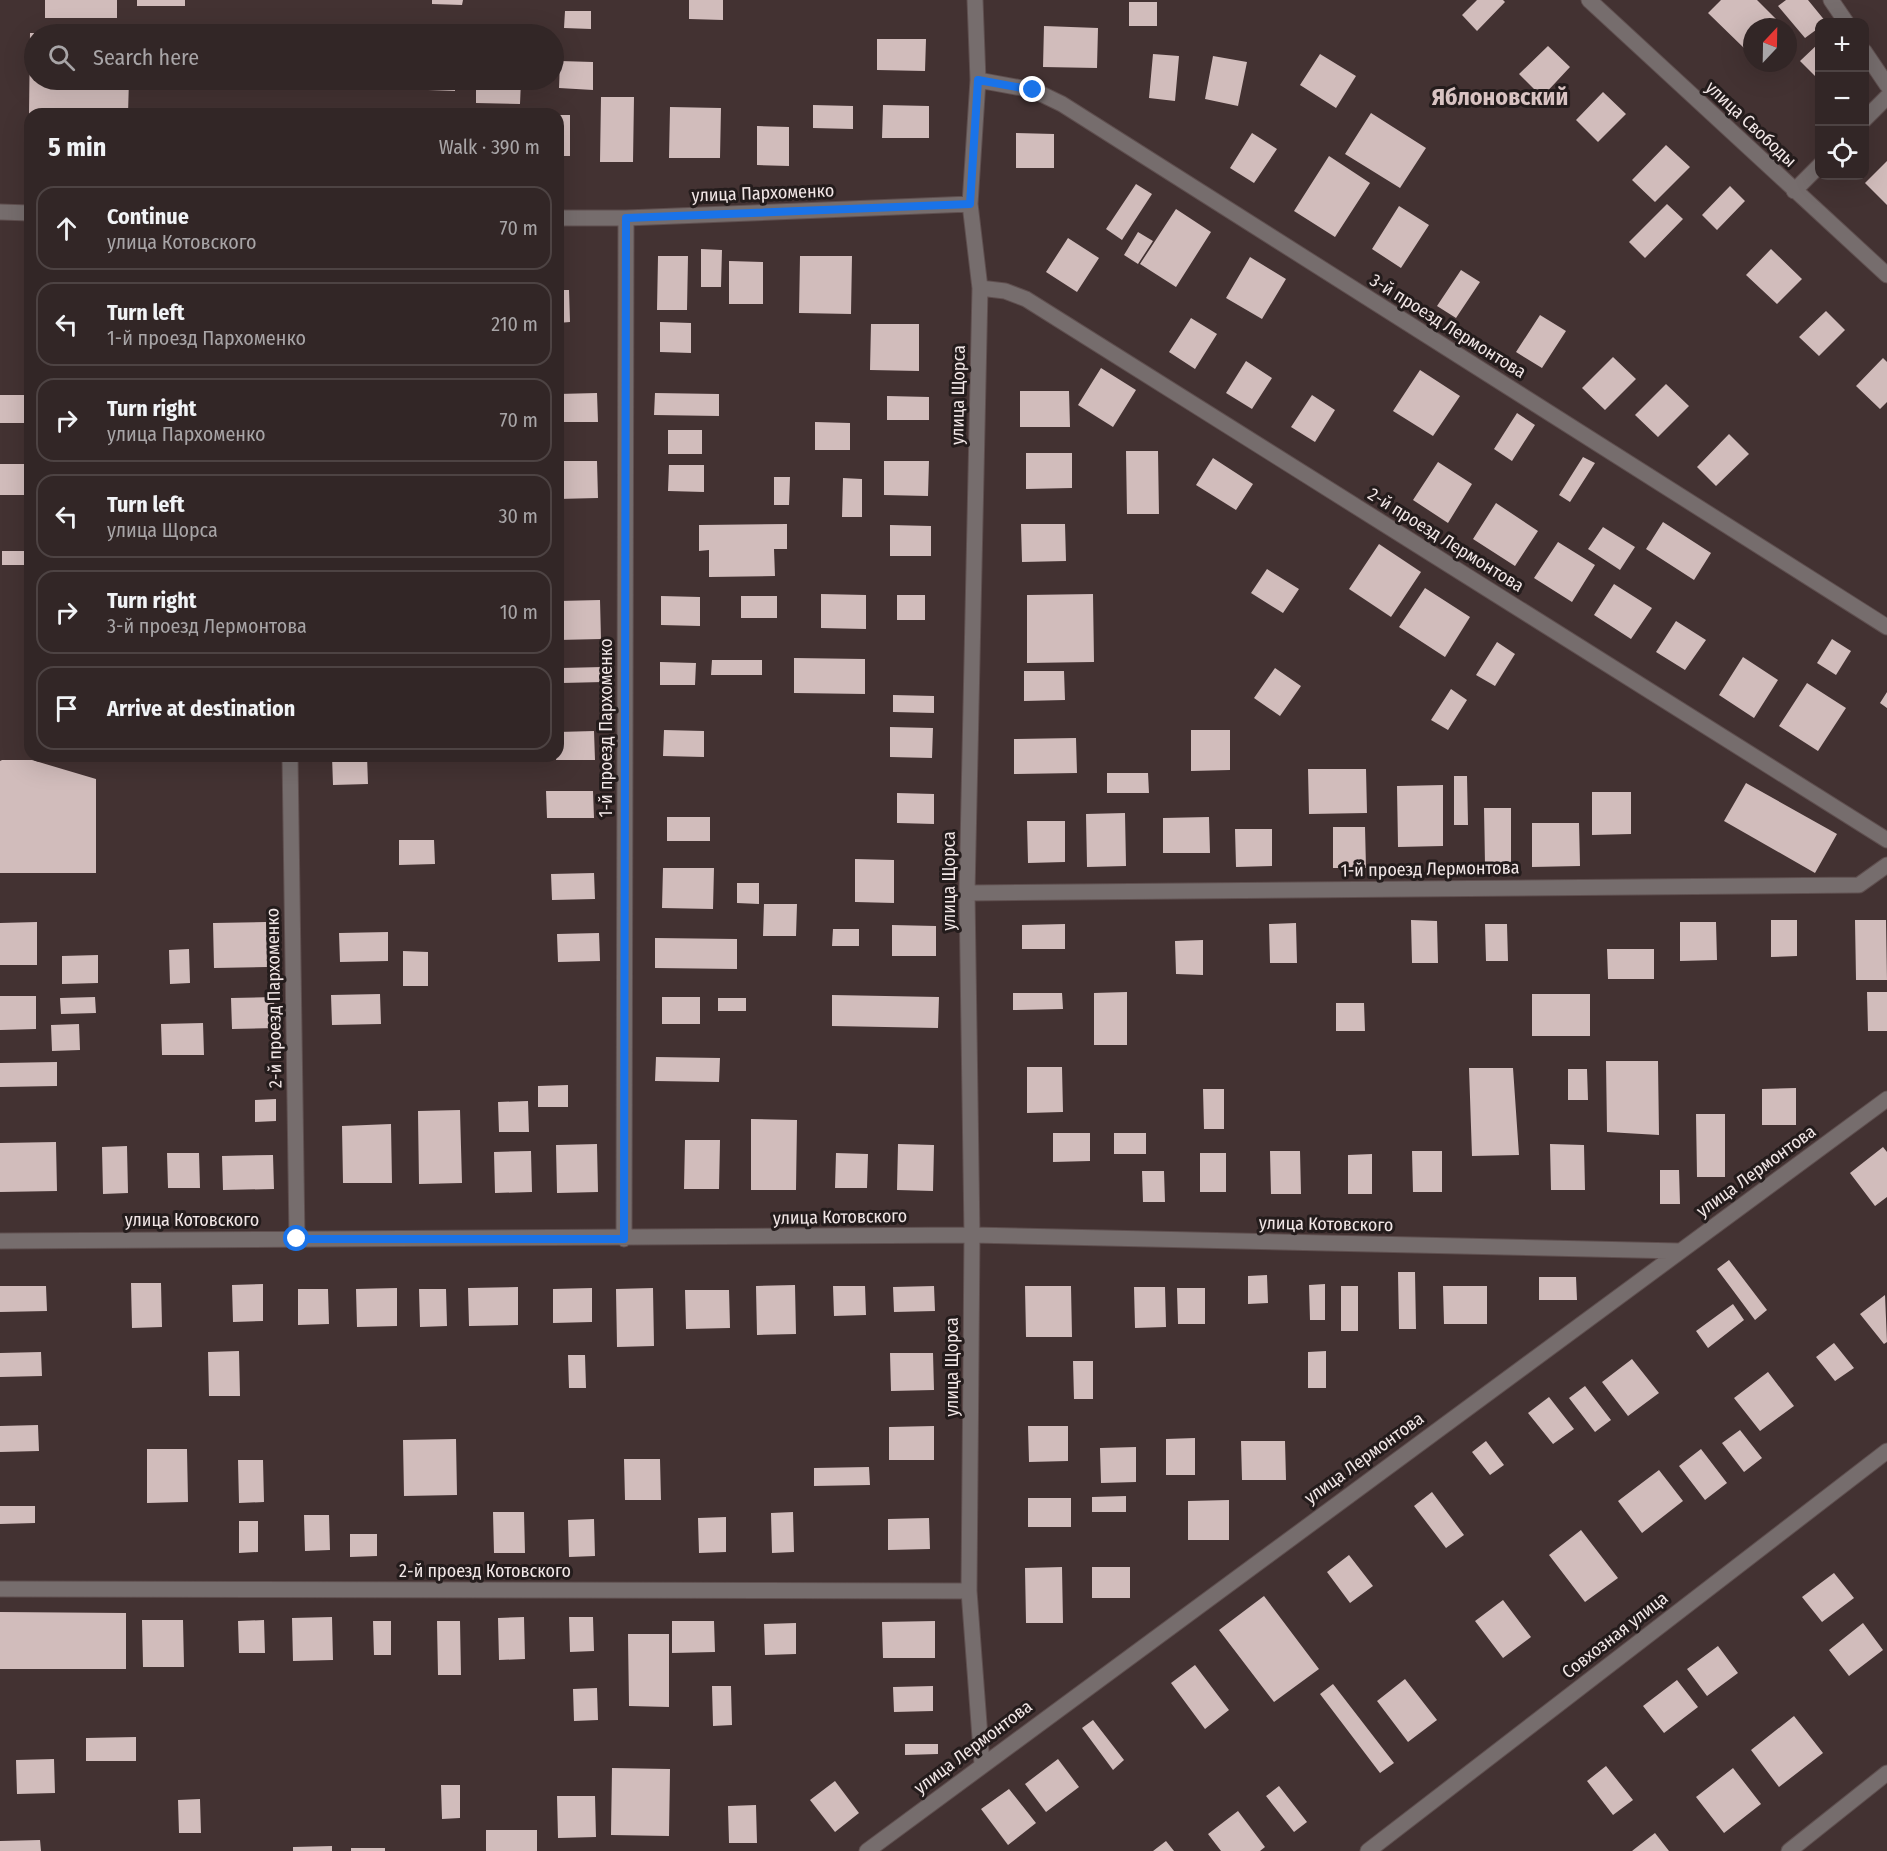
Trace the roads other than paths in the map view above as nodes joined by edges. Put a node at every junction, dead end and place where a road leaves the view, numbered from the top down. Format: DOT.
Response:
graph roads {
  1 [pos="975,0"];
  2 [pos="1589,0"];
  3 [pos="1831,0"];
  4 [pos="1843,18"];
  5 [pos="1869,58"];
  6 [pos="978,80"];
  7 [pos="1887,85"];
  8 [pos="1887,97"];
  9 [pos="1869,115"];
  10 [pos="1815,170"];
  11 [pos="1794,191"];
  12 [pos="970,204"];
  13 [pos="0,212"];
  14 [pos="24,213"];
  15 [pos="564,218"];
  16 [pos="626,218"];
  17 [pos="1887,275"];
  18 [pos="980,288"];
  19 [pos="1887,627"];
  20 [pos="290,762"];
  21 [pos="1887,840"];
  22 [pos="1887,865"];
  23 [pos="967,893"];
  24 [pos="1887,1099"];
  25 [pos="972,1235"];
  26 [pos="297,1239"];
  27 [pos="624,1239"];
  28 [pos="0,1241"];
  29 [pos="1679,1251"];
  30 [pos="1887,1450"];
  31 [pos="0,1589"];
  32 [pos="969,1591"];
  33 [pos="982,1764"];
  34 [pos="1887,1773"];
  35 [pos="867,1851"];
  36 [pos="1368,1851"];
  37 [pos="1789,1851"];
  1 -- 6 [label="street, улица Щорса"];
  2 -- 11 [label="street, улица Свободы"];
  3 -- 4 [label="street"];
  5 -- 7 [label="street"];
  6 -- 12 [label="street, улица Щорса"];
  6 -- 19 [label="street, 3-й проезд Лермонтова"];
  8 -- 9 [label="street"];
  10 -- 11 [label="street"];
  11 -- 17 [label="street, улица Свободы"];
  12 -- 16 [label="street, улица Пархоменко"];
  12 -- 18 [label="street, улица Щорса"];
  13 -- 14 [label="street"];
  15 -- 16 [label="street, улица Пархоменко"];
  16 -- 27 [label="street, 1-й проезд Пархоменко"];
  18 -- 21 [label="street, 2-й проезд Лермонтова"];
  18 -- 23 [label="street, улица Щорса"];
  20 -- 26 [label="street, 2-й проезд Пархоменко"];
  22 -- 23 [label="street, 1-й проезд Лермонтова"];
  23 -- 25 [label="street, улица Щорса"];
  24 -- 29 [label="street, улица Лермонтова"];
  25 -- 27 [label="street, улица Котовского"];
  25 -- 29 [label="street, улица Котовского"];
  25 -- 32 [label="street, улица Щорса"];
  26 -- 27 [label="street, улица Котовского"];
  26 -- 28 [label="street, улица Котовского"];
  29 -- 33 [label="street, улица Лермонтова"];
  30 -- 36 [label="street, Совхозная улица"];
  31 -- 32 [label="street, 2-й проезд Котовского"];
  32 -- 33 [label="street, улица Щорса"];
  33 -- 35 [label="street, улица Лермонтова"];
  34 -- 37 [label="street"];
}
